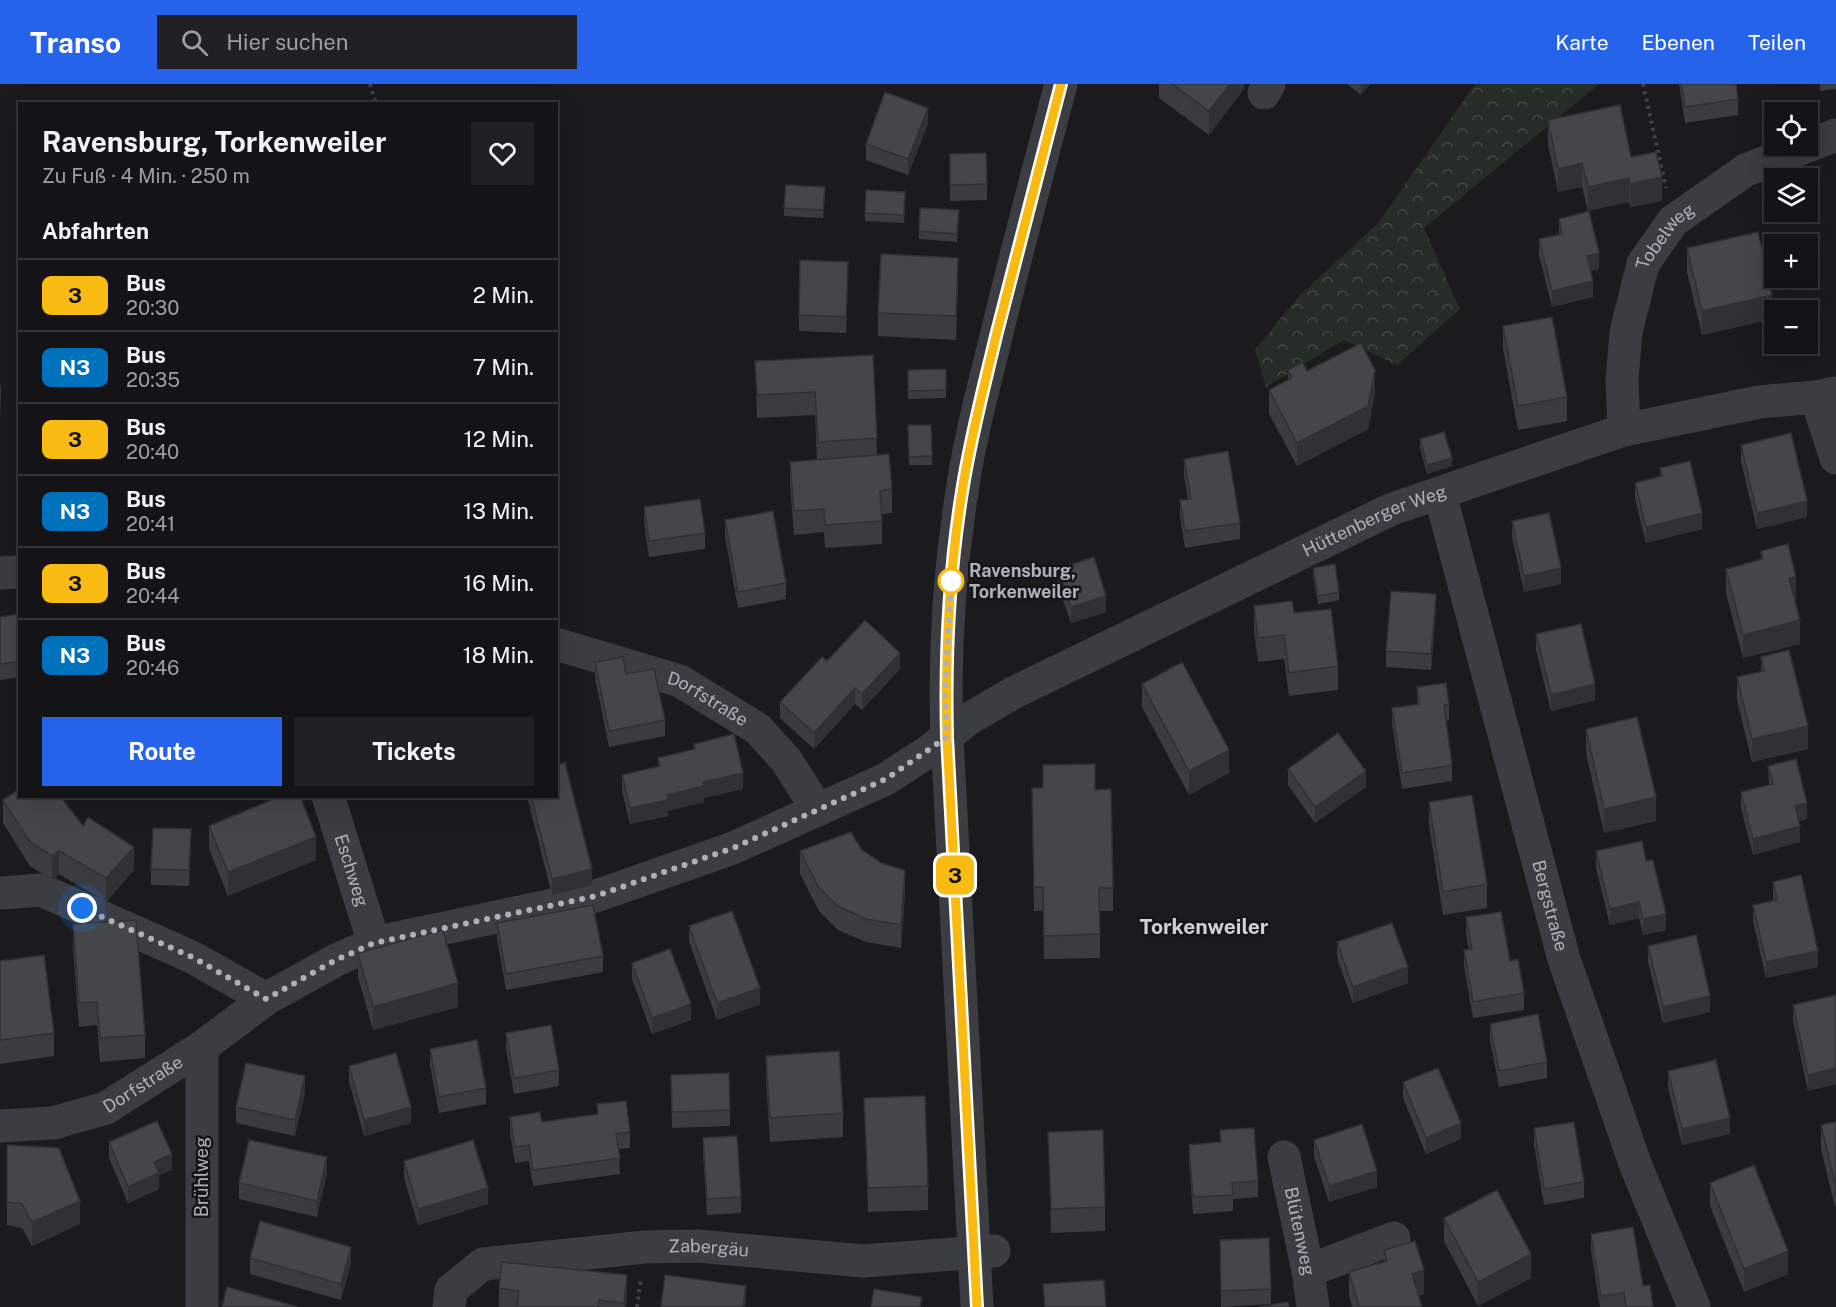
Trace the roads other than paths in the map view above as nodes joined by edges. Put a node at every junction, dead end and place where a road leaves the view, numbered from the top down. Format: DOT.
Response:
graph roads {
  1 [pos="1061,84"];
  2 [pos="1836,135"];
  3 [pos="1826,395"];
  4 [pos="1624,430"];
  5 [pos="1836,458"];
  6 [pos="1440,494"];
  7 [pos="0,573"];
  8 [pos="18,573"];
  9 [pos="558,645"];
  10 [pos="947,737"];
  11 [pos="329,798"];
  12 [pos="818,810"];
  13 [pos="2,893"];
  14 [pos="374,943"];
  15 [pos="266,999"];
  16 [pos="202,1047"];
  17 [pos="0,1126"];
  18 [pos="1284,1157"];
  19 [pos="1394,1238"];
  20 [pos="984,1252"];
  21 [pos="1308,1271"];
  22 [pos="202,1307"];
  23 [pos="449,1307"];
  24 [pos="977,1307"];
  25 [pos="1313,1307"];
  26 [pos="1694,1307"];
  1 -- 10 [label="street"];
  2 -- 4 [label="street, Tobelweg"];
  3 -- 4 [label="street, Hüttenberger Weg"];
  3 -- 5 [label="street"];
  4 -- 6 [label="street, Hüttenberger Weg"];
  6 -- 10 [label="street, Hüttenberger Weg"];
  6 -- 26 [label="street, Bergstraße"];
  7 -- 8 [label="street"];
  9 -- 12 [label="street, Dorfstraße"];
  10 -- 12 [label="street, Dorfstraße"];
  10 -- 20 [label="street"];
  11 -- 14 [label="street, Eschweg"];
  12 -- 14 [label="street, Dorfstraße"];
  13 -- 15 [label="street"];
  14 -- 15 [label="street, Dorfstraße"];
  15 -- 16 [label="street, Dorfstraße"];
  16 -- 17 [label="street, Dorfstraße"];
  16 -- 22 [label="street, Brühlweg"];
  18 -- 21 [label="street, Blütenweg"];
  19 -- 21 [label="street"];
  20 -- 23 [label="street, Zabergäu"];
  20 -- 24 [label="street"];
  21 -- 25 [label="street, Blütenweg"];
}
